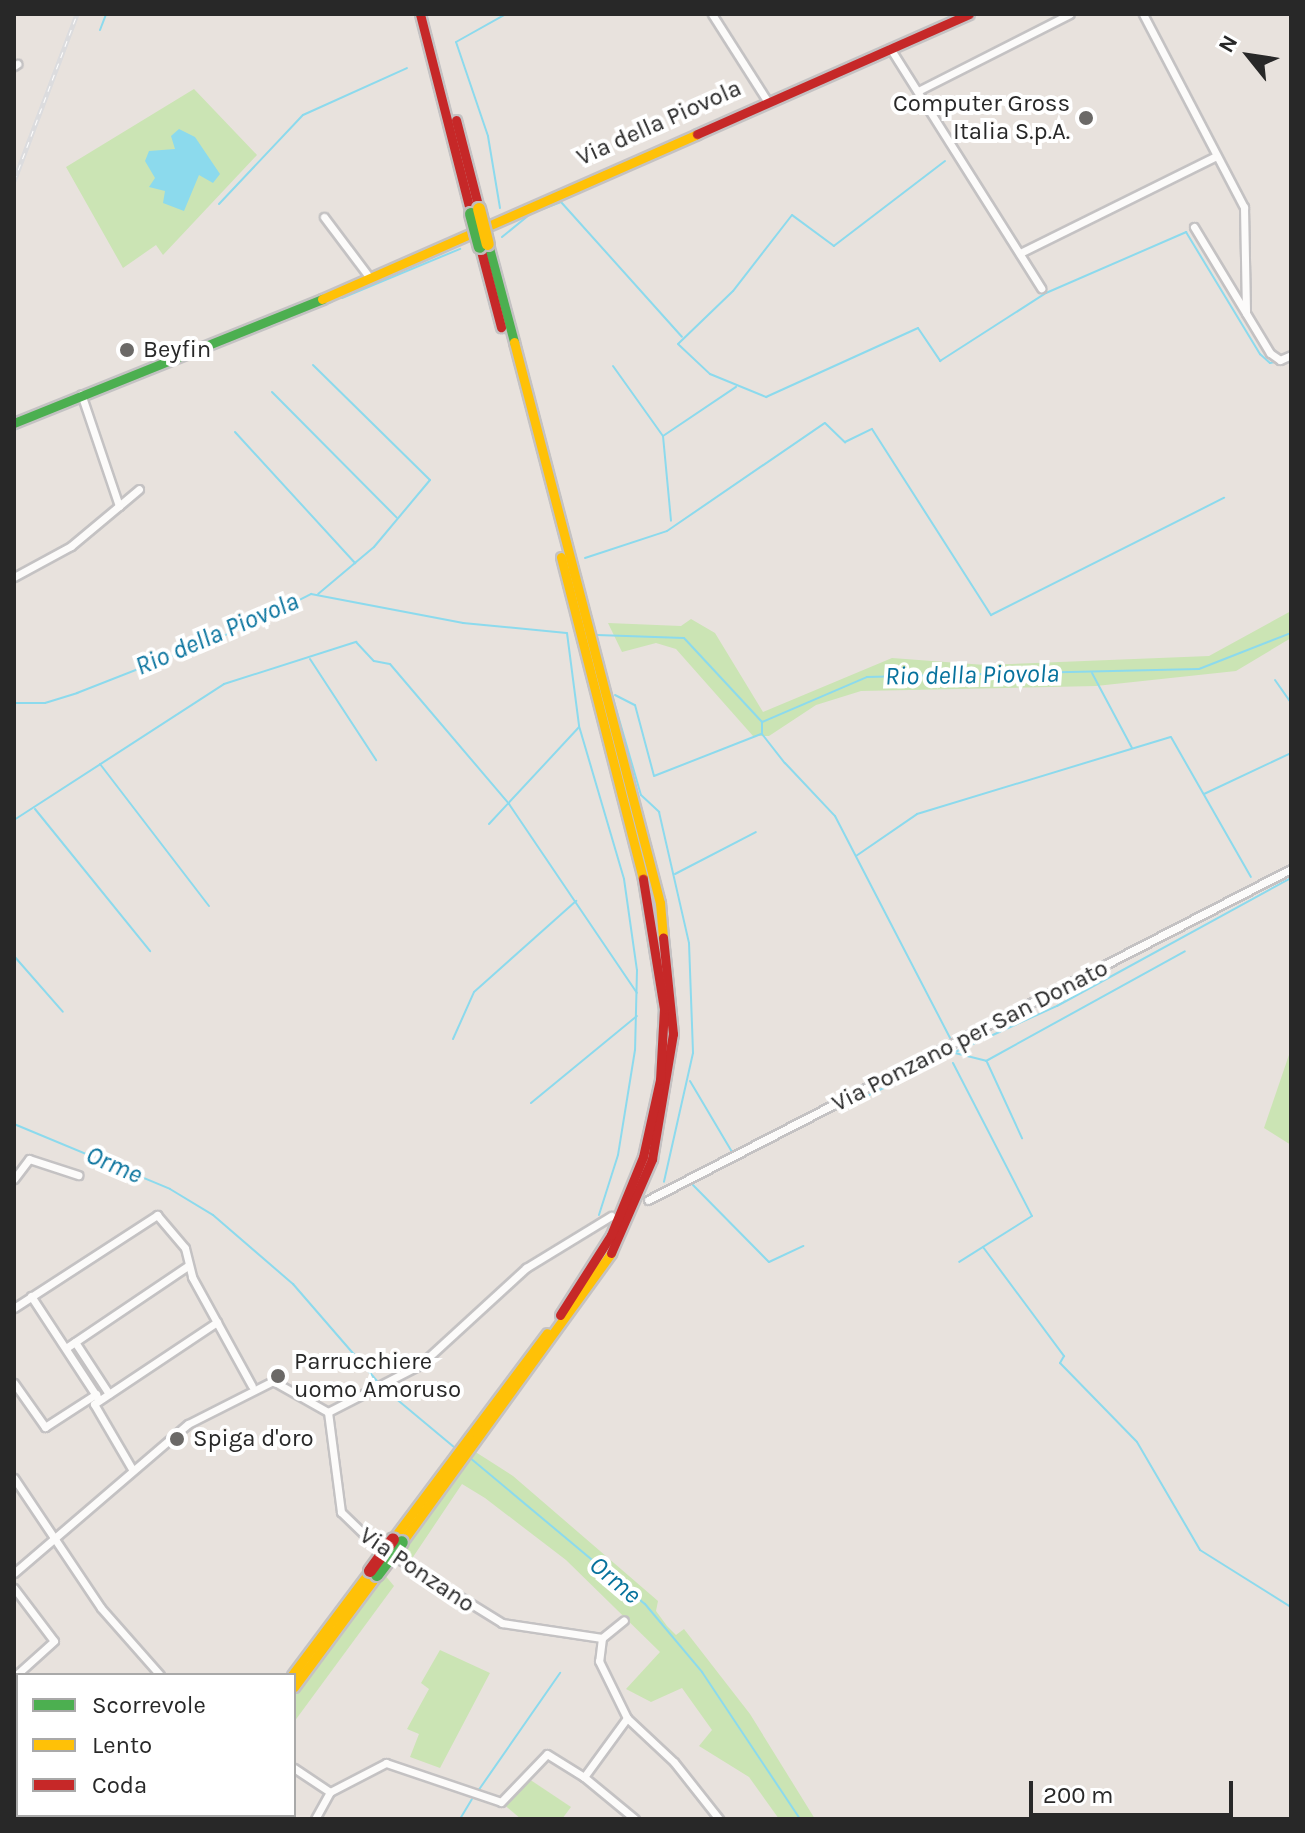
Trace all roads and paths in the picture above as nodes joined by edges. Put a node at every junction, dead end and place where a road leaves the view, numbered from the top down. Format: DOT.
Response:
graph roads {
  1 [pos="420,14"];
  2 [pos="428,14"];
  3 [pos="712,14"];
  4 [pos="969,14"];
  5 [pos="1070,14"];
  6 [pos="1143,14"];
  7 [pos="890,48"];
  8 [pos="918,91"];
  9 [pos="766,99"];
  10 [pos="1214,157"];
  11 [pos="475,212"];
  12 [pos="324,217"];
  13 [pos="1194,227"];
  14 [pos="1020,253"];
  15 [pos="370,278"];
  16 [pos="1041,288"];
  17 [pos="1246,313"];
  18 [pos="1291,355"];
  19 [pos="81,394"];
  20 [pos="14,423"];
  21 [pos="139,489"];
  22 [pos="119,506"];
  23 [pos="14,577"];
  24 [pos="1291,869"];
  25 [pos="78,1175"];
  26 [pos="14,1179"];
  27 [pos="648,1200"];
  28 [pos="611,1216"];
  29 [pos="189,1265"];
  30 [pos="31,1296"];
  31 [pos="14,1308"];
  32 [pos="217,1322"];
  33 [pos="75,1342"];
  34 [pos="66,1348"];
  35 [pos="14,1383"];
  36 [pos="252,1386"];
  37 [pos="109,1394"];
  38 [pos="96,1400"];
  39 [pos="328,1412"];
  40 [pos="132,1469"];
  41 [pos="14,1478"];
  42 [pos="54,1535"];
  43 [pos="14,1573"];
  44 [pos="374,1573"];
  45 [pos="14,1588"];
  46 [pos="624,1620"];
  47 [pos="602,1638"];
  48 [pos="18,1673"];
  49 [pos="158,1673"];
  50 [pos="294,1673"];
  51 [pos="296,1684"];
  52 [pos="627,1718"];
  53 [pos="296,1769"];
  54 [pos="584,1777"];
  55 [pos="330,1792"];
  56 [pos="315,1819"];
  57 [pos="635,1819"];
  58 [pos="719,1819"];
  1 -- 11 [label="main road"];
  2 -- 11 [label="main road"];
  3 -- 9 [label="street"];
  4 -- 7 [label="main road, Via della Piovola"];
  5 -- 8 [label="street"];
  6 -- 10 [label="street"];
  7 -- 8 [label="street"];
  7 -- 9 [label="main road, Via della Piovola"];
  8 -- 14 [label="street"];
  9 -- 15 [label="main road, Via della Piovola"];
  10 -- 14 [label="street"];
  10 -- 17 [label="street"];
  11 -- 44 [label="main road, bridge"];
  12 -- 15 [label="street"];
  13 -- 17 [label="street"];
  14 -- 16 [label="street"];
  15 -- 19 [label="main road, Via della Piovola"];
  17 -- 18 [label="street"];
  19 -- 20 [label="main road, Via della Piovola"];
  19 -- 22 [label="street"];
  21 -- 22 [label="street"];
  22 -- 23 [label="street"];
  24 -- 27 [label="street, Via Ponzano per San Donato"];
  25 -- 26 [label="street"];
  28 -- 39 [label="street"];
  29 -- 30 [label="street"];
  29 -- 32 [label="street"];
  29 -- 33 [label="street"];
  30 -- 31 [label="street"];
  30 -- 34 [label="street"];
  32 -- 36 [label="street"];
  32 -- 37 [label="street"];
  33 -- 34 [label="street"];
  33 -- 37 [label="street"];
  34 -- 38 [label="street"];
  35 -- 38 [label="street"];
  36 -- 39 [label="street"];
  36 -- 40 [label="street"];
  37 -- 38 [label="street"];
  38 -- 40 [label="street"];
  39 -- 47 [label="street, Via Ponzano"];
  40 -- 42 [label="street"];
  41 -- 42 [label="street"];
  42 -- 43 [label="street"];
  42 -- 49 [label="street"];
  44 -- 50 [label="main road"];
  44 -- 51 [label="main road"];
  45 -- 48 [label="street"];
  46 -- 47 [label="street"];
  47 -- 52 [label="street"];
  52 -- 54 [label="street"];
  52 -- 58 [label="street"];
  53 -- 55 [label="street"];
  54 -- 55 [label="street"];
  54 -- 57 [label="street"];
  55 -- 56 [label="street"];
}
